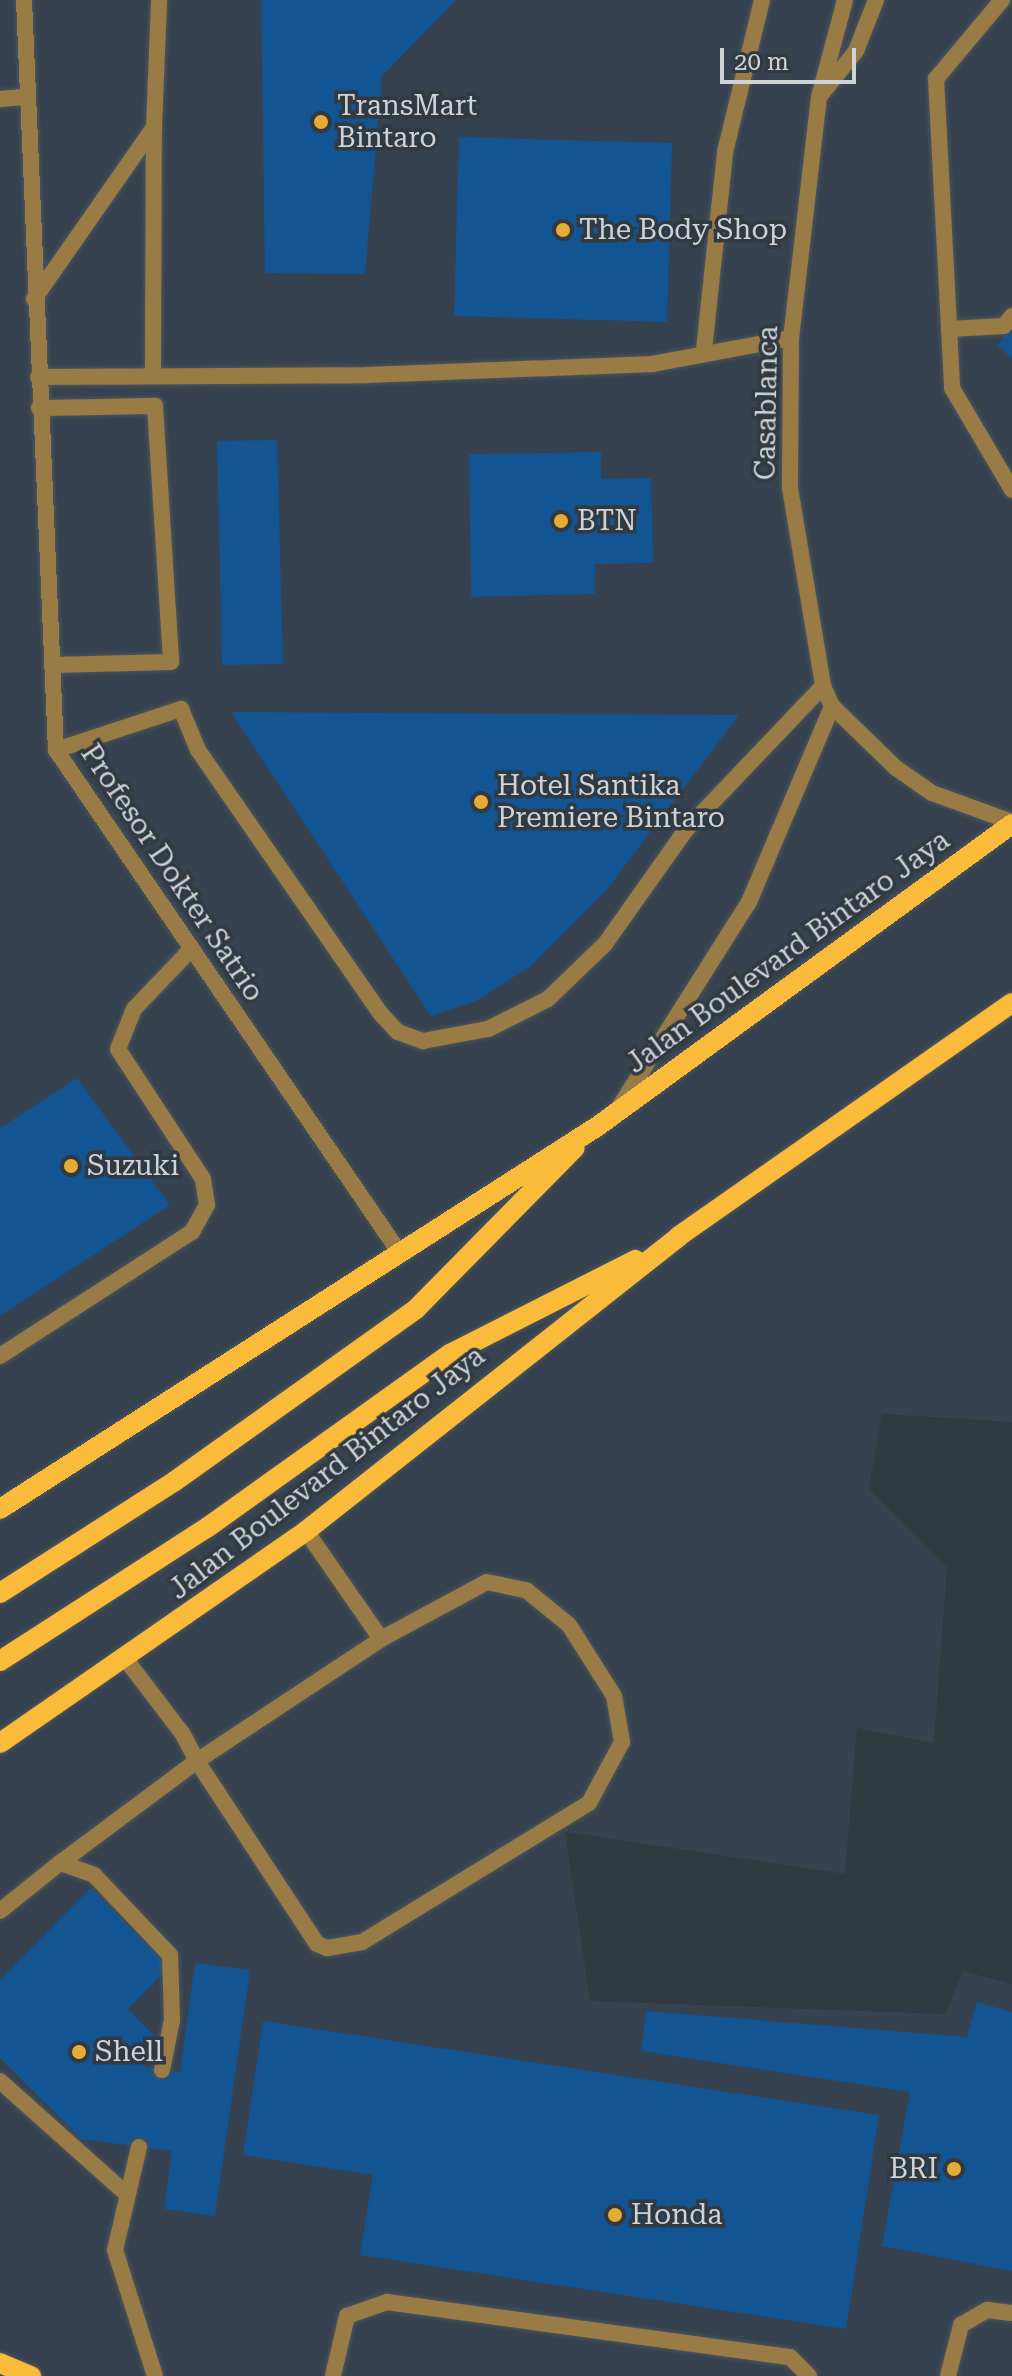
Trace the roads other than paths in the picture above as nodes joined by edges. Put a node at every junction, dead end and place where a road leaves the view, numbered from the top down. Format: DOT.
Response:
graph roads {
  1 [pos="24,0"];
  2 [pos="159,0"];
  3 [pos="762,0"];
  4 [pos="845,0"];
  5 [pos="876,0"];
  6 [pos="1002,0"];
  7 [pos="24,97"];
  8 [pos="819,97"];
  9 [pos="0,99"];
  10 [pos="154,127"];
  11 [pos="34,299"];
  12 [pos="1012,316"];
  13 [pos="949,329"];
  14 [pos="791,338"];
  15 [pos="704,350"];
  16 [pos="153,376"];
  17 [pos="38,377"];
  18 [pos="39,408"];
  19 [pos="1012,490"];
  20 [pos="52,665"];
  21 [pos="823,686"];
  22 [pos="832,706"];
  23 [pos="56,750"];
  24 [pos="1012,823"];
  25 [pos="192,948"];
  26 [pos="1012,1003"];
  27 [pos="606,1120"];
  28 [pos="679,1236"];
  29 [pos="397,1249"];
  30 [pos="0,1356"];
  31 [pos="0,1509"];
  32 [pos="306,1531"];
  33 [pos="0,1593"];
  34 [pos="381,1639"];
  35 [pos="0,1661"];
  36 [pos="127,1661"];
  37 [pos="0,1743"];
  38 [pos="197,1761"];
  39 [pos="60,1863"];
  40 [pos="0,1911"];
  41 [pos="162,2070"];
  42 [pos="0,2081"];
  43 [pos="139,2147"];
  44 [pos="124,2192"];
  45 [pos="1012,2313"];
  46 [pos="0,2354"];
  47 [pos="0,2363"];
  48 [pos="31,2376"];
  49 [pos="155,2376"];
  50 [pos="333,2376"];
  51 [pos="809,2376"];
  52 [pos="948,2376"];
  1 -- 7 [label="street, Profesor Dokter Satrio"];
  2 -- 10 [label="street"];
  3 -- 15 [label="street"];
  4 -- 8 [label="street, Casablanca"];
  5 -- 8 [label="street"];
  6 -- 13 [label="street"];
  7 -- 9 [label="street"];
  7 -- 11 [label="street, Profesor Dokter Satrio"];
  8 -- 14 [label="street, Casablanca"];
  10 -- 11 [label="street"];
  10 -- 16 [label="street"];
  11 -- 17 [label="street, Profesor Dokter Satrio"];
  12 -- 13 [label="street"];
  13 -- 19 [label="street"];
  14 -- 15 [label="street"];
  14 -- 21 [label="street, Casablanca"];
  15 -- 16 [label="street"];
  16 -- 17 [label="street"];
  17 -- 18 [label="street, Profesor Dokter Satrio"];
  18 -- 20 [label="street, Profesor Dokter Satrio"];
  18 -- 20 [label="street"];
  20 -- 23 [label="street, Profesor Dokter Satrio"];
  21 -- 22 [label="street, Casablanca"];
  21 -- 23 [label="street"];
  22 -- 24 [label="street, Casablanca"];
  22 -- 27 [label="street"];
  23 -- 25 [label="street, Profesor Dokter Satrio"];
  24 -- 27 [label="main road, Jalan Boulevard Bintaro Jaya"];
  25 -- 29 [label="street, Profesor Dokter Satrio"];
  25 -- 30 [label="street"];
  26 -- 28 [label="main road, Jalan Boulevard Bintaro Jaya"];
  27 -- 29 [label="main road, Jalan Boulevard Bintaro Jaya"];
  27 -- 33 [label="main road, Jalan Boulevard Bintaro Jaya"];
  28 -- 32 [label="main road, Jalan Boulevard Bintaro Jaya"];
  28 -- 35 [label="main road, Jalan Boulevard Bintaro Jaya"];
  29 -- 31 [label="main road, Jalan Boulevard Bintaro Jaya"];
  32 -- 34 [label="street"];
  32 -- 36 [label="main road, Jalan Boulevard Bintaro Jaya"];
  34 -- 38 [label="street"];
  34 -- 38 [label="street"];
  36 -- 37 [label="main road, Jalan Boulevard Bintaro Jaya"];
  36 -- 38 [label="street"];
  38 -- 39 [label="street"];
  39 -- 40 [label="street"];
  39 -- 41 [label="street"];
  42 -- 44 [label="street"];
  43 -- 44 [label="street"];
  44 -- 49 [label="street"];
  45 -- 52 [label="street"];
  46 -- 47 [label="street"];
  47 -- 48 [label="main road"];
  50 -- 51 [label="street"];
}
